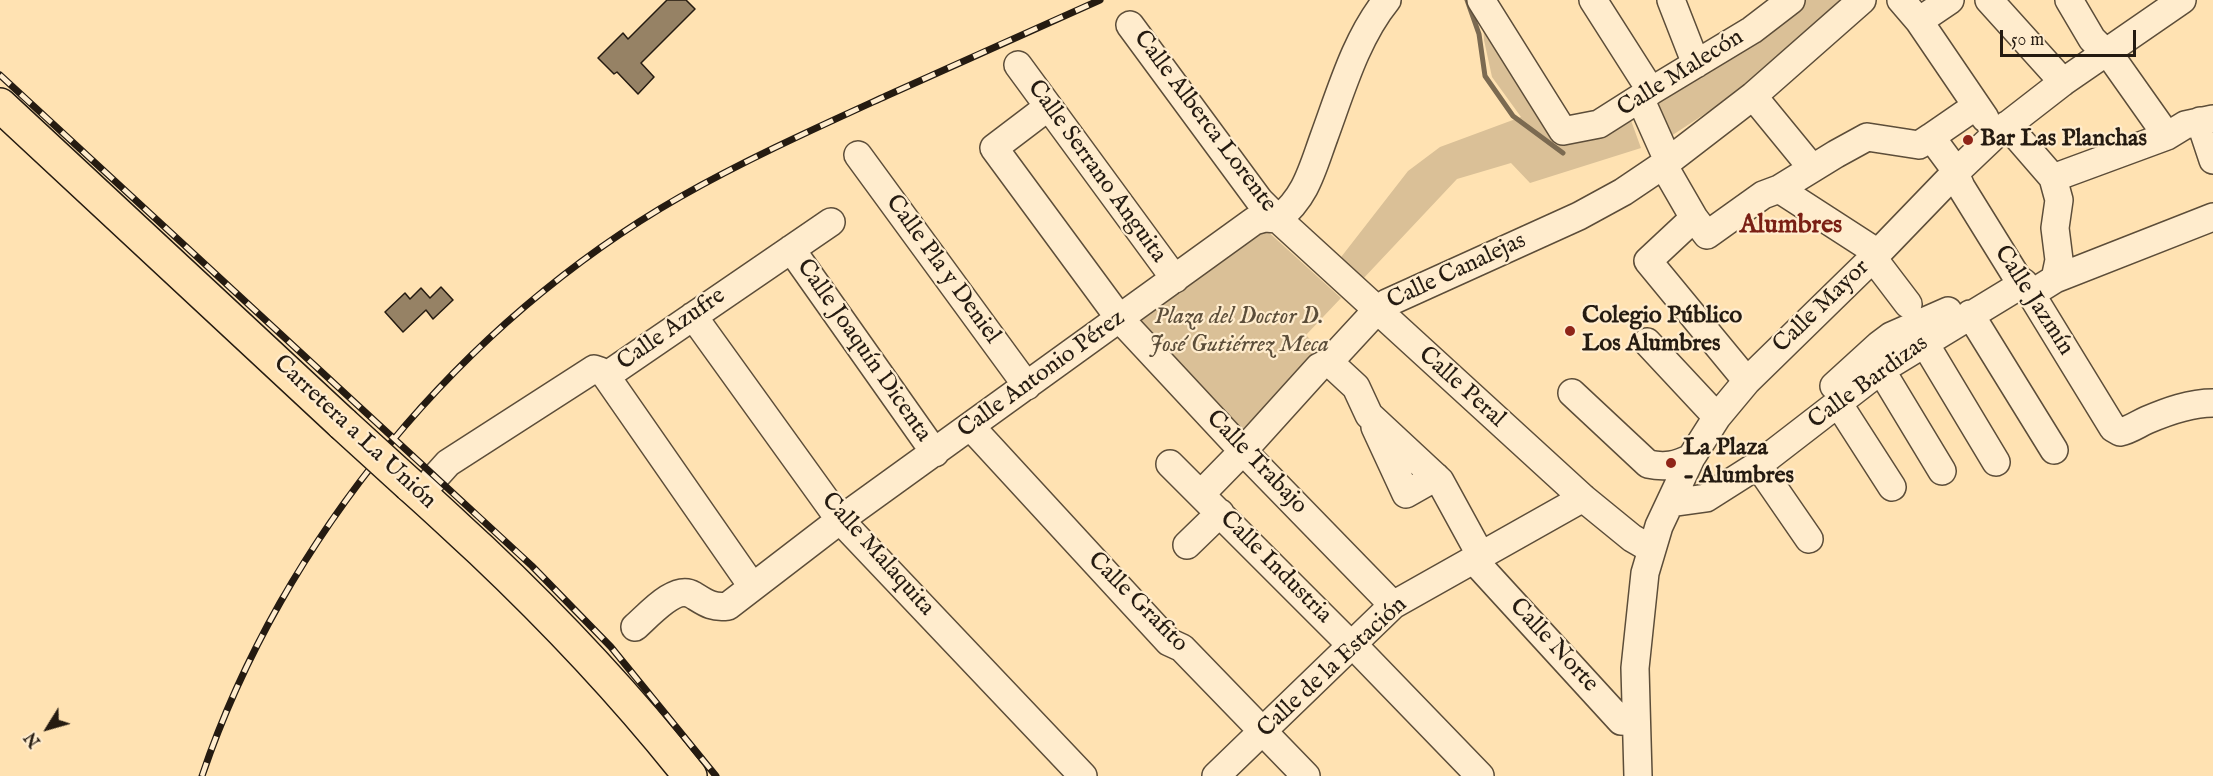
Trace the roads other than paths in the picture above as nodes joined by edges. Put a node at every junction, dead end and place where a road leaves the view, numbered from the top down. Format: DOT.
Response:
graph roads {
  1 [pos="1387,0"];
  2 [pos="1480,0"];
  3 [pos="1593,0"];
  4 [pos="1671,0"];
  5 [pos="1791,0"];
  6 [pos="1862,0"];
  7 [pos="1901,0"];
  8 [pos="1950,0"];
  9 [pos="1989,0"];
  10 [pos="2069,0"];
  11 [pos="2182,0"];
  12 [pos="1919,21"];
  13 [pos="1130,25"];
  14 [pos="2105,53"];
  15 [pos="1696,64"];
  16 [pos="1018,65"];
  17 [pos="2063,82"];
  18 [pos="1645,94"];
  19 [pos="1753,96"];
  20 [pos="0,105"];
  21 [pos="1976,106"];
  22 [pos="1048,107"];
  23 [pos="2206,120"];
  24 [pos="2002,130"];
  25 [pos="2167,136"];
  26 [pos="1930,137"];
  27 [pos="858,155"];
  28 [pos="2213,160"];
  29 [pos="1666,163"];
  30 [pos="1812,168"];
  31 [pos="1955,173"];
  32 [pos="2054,178"];
  33 [pos="1779,189"];
  34 [pos="2213,217"];
  35 [pos="1694,218"];
  36 [pos="1278,219"];
  37 [pos="831,222"];
  38 [pos="791,249"];
  39 [pos="1875,255"];
  40 [pos="1175,279"];
  41 [pos="2055,279"];
  42 [pos="2024,285"];
  43 [pos="1908,304"];
  44 [pos="1377,310"];
  45 [pos="1970,314"];
  46 [pos="693,316"];
  47 [pos="1120,318"];
  48 [pos="1647,342"];
  49 [pos="1924,342"];
  50 [pos="1329,363"];
  51 [pos="1881,370"];
  52 [pos="606,376"];
  53 [pos="1747,381"];
  54 [pos="1027,386"];
  55 [pos="1572,393"];
  56 [pos="1838,403"];
  57 [pos="2213,403"];
  58 [pos="1717,417"];
  59 [pos="971,427"];
  60 [pos="2054,450"];
  61 [pos="1243,451"];
  62 [pos="935,453"];
  63 [pos="1691,458"];
  64 [pos="1996,462"];
  65 [pos="1170,464"];
  66 [pos="1758,465"];
  67 [pos="1942,471"];
  68 [pos="1892,487"];
  69 [pos="415,489"];
  70 [pos="1201,494"];
  71 [pos="1583,498"];
  72 [pos="1670,503"];
  73 [pos="1220,513"];
  74 [pos="840,520"];
  75 [pos="1809,539"];
  76 [pos="1187,545"];
  77 [pos="1651,549"];
  78 [pos="1478,557"];
  79 [pos="752,586"];
  80 [pos="1393,606"];
  81 [pos="635,627"];
  82 [pos="1353,646"];
  83 [pos="1636,722"];
  84 [pos="1264,731"];
  85 [pos="690,776"];
  86 [pos="1083,776"];
  87 [pos="1216,776"];
  88 [pos="1306,776"];
  89 [pos="1480,776"];
  90 [pos="1638,776"];
  1 -- 36 [label="street"];
  2 -- 18 [label="street, Calle Malecón"];
  3 -- 18 [label="street"];
  4 -- 15 [label="street"];
  5 -- 15 [label="street, Calle Malecón"];
  6 -- 19 [label="street"];
  7 -- 12 [label="street"];
  8 -- 12 [label="street"];
  9 -- 17 [label="street"];
  10 -- 14 [label="street"];
  11 -- 14 [label="street, Calle Mayor"];
  12 -- 21 [label="street"];
  13 -- 36 [label="street, Calle Alberca Lorente"];
  14 -- 17 [label="street, Calle Mayor"];
  14 -- 25 [label="street"];
  15 -- 18 [label="street, Calle Malecón"];
  16 -- 22 [label="street, Calle Serrano Anguita"];
  17 -- 24 [label="street, Calle Mayor"];
  18 -- 29 [label="street"];
  19 -- 29 [label="street"];
  19 -- 30 [label="street"];
  20 -- 69 [label="main road, Carretera a La Unión, bridge"];
  21 -- 24 [label="street"];
  21 -- 26 [label="street"];
  22 -- 40 [label="street, Calle Serrano Anguita"];
  22 -- 47 [label="street, Calle Trabajo"];
  23 -- 25 [label="street"];
  23 -- 28 [label="street"];
  24 -- 31 [label="street, Calle Mayor"];
  24 -- 32 [label="street"];
  25 -- 32 [label="street"];
  26 -- 30 [label="street"];
  26 -- 31 [label="street, Calle Jazmín"];
  27 -- 54 [label="street, Calle Pla y Deniel"];
  29 -- 35 [label="street"];
  29 -- 44 [label="street, Calle Canalejas"];
  30 -- 33 [label="street"];
  31 -- 39 [label="street, Calle Mayor"];
  31 -- 42 [label="street, Calle Jazmín"];
  32 -- 41 [label="street"];
  33 -- 35 [label="street"];
  33 -- 39 [label="street"];
  34 -- 41 [label="street, Calle Bardizas"];
  35 -- 53 [label="street"];
  36 -- 40 [label="street, Calle Antonio Pérez"];
  36 -- 44 [label="street, Calle Peral"];
  37 -- 38 [label="street, Calle Azufre"];
  38 -- 46 [label="street, Calle Azufre"];
  38 -- 62 [label="street, Calle Joaquín Dicenta"];
  39 -- 43 [label="street"];
  39 -- 53 [label="street, Calle Mayor"];
  40 -- 47 [label="street, Calle Antonio Pérez"];
  41 -- 42 [label="street, Calle Bardizas"];
  42 -- 45 [label="street, Calle Bardizas"];
  42 -- 57 [label="street, Calle Jazmín"];
  42 -- 72 [label="street, Calle Bardizas"];
  44 -- 50 [label="street, Calle Canalejas"];
  44 -- 71 [label="street, Calle Peral"];
  45 -- 49 [label="street, Calle Bardizas"];
  45 -- 60 [label="street"];
  46 -- 52 [label="street, Calle Azufre"];
  46 -- 74 [label="street, Calle Malaquita"];
  47 -- 54 [label="street, Calle Antonio Pérez"];
  47 -- 61 [label="street, Calle Trabajo"];
  48 -- 58 [label="street"];
  49 -- 51 [label="street, Calle Bardizas"];
  49 -- 64 [label="street"];
  50 -- 61 [label="street, Calle Canalejas"];
  50 -- 78 [label="street, Calle Norte"];
  51 -- 56 [label="street, Calle Bardizas"];
  51 -- 67 [label="street"];
  52 -- 69 [label="street"];
  52 -- 79 [label="street, Calle Azufre"];
  53 -- 58 [label="street, Calle Mayor"];
  54 -- 59 [label="street, Calle Antonio Pérez"];
  55 -- 63 [label="street"];
  56 -- 66 [label="street, Calle Bardizas"];
  56 -- 68 [label="street"];
  58 -- 63 [label="street, Calle Mayor"];
  59 -- 62 [label="street, Calle Antonio Pérez"];
  59 -- 84 [label="street, Calle Grafito"];
  61 -- 70 [label="street, Calle Canalejas"];
  61 -- 80 [label="street, Calle Trabajo"];
  62 -- 74 [label="street, Calle Antonio Pérez"];
  63 -- 72 [label="street, Calle Mayor"];
  65 -- 70 [label="street, Calle Industria"];
  66 -- 72 [label="street, Calle Bardizas"];
  66 -- 75 [label="street"];
  69 -- 85 [label="main road, Carretera a La Unión"];
  70 -- 73 [label="street, Calle Industria"];
  71 -- 77 [label="street, Calle Peral"];
  71 -- 78 [label="street, Calle de la Estación"];
  72 -- 77 [label="street, Calle Mayor"];
  73 -- 76 [label="street"];
  73 -- 82 [label="street, Calle Industria"];
  74 -- 79 [label="street, Calle Antonio Pérez"];
  74 -- 86 [label="street, Calle Malaquita"];
  77 -- 83 [label="street, Calle Mayor"];
  78 -- 80 [label="street, Calle de la Estación"];
  78 -- 83 [label="street, Calle Norte"];
  79 -- 81 [label="street, Calle Antonio Pérez"];
  80 -- 82 [label="street, Calle de la Estación"];
  82 -- 84 [label="street, Calle de la Estación"];
  82 -- 89 [label="street, Calle Industria"];
  83 -- 90 [label="street, Calle Mayor"];
  84 -- 87 [label="street, Calle de la Estación"];
  84 -- 88 [label="street, Calle Grafito"];
}
